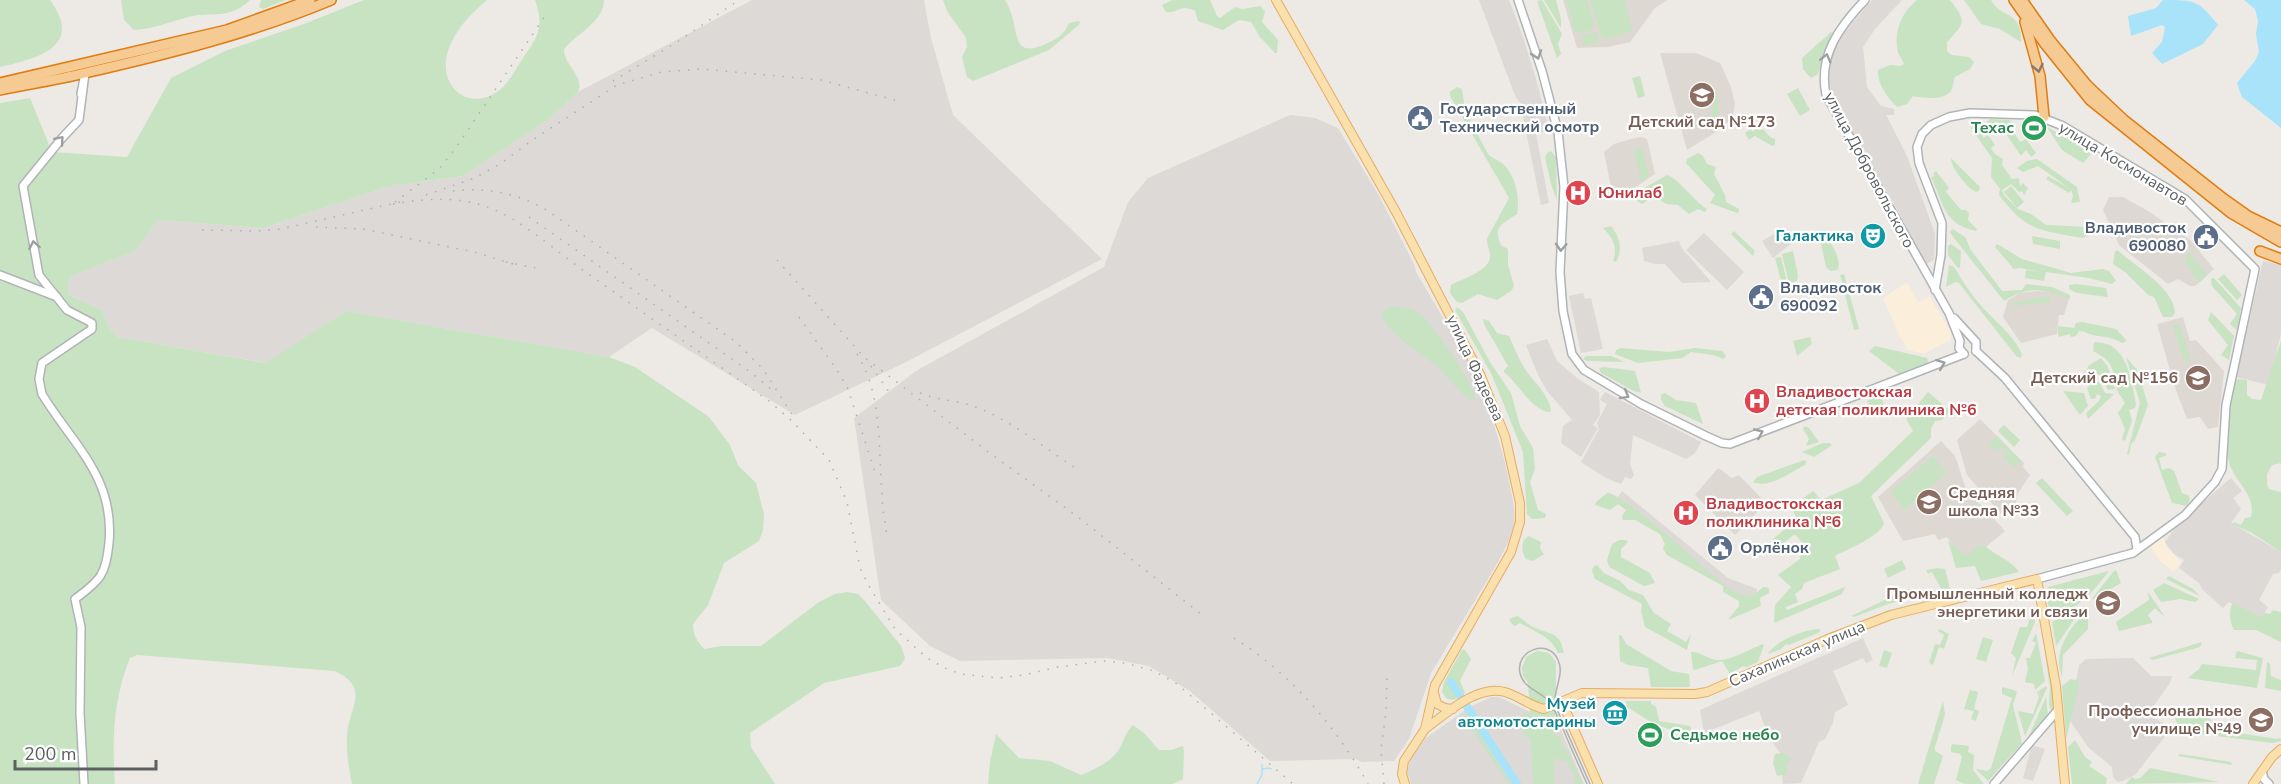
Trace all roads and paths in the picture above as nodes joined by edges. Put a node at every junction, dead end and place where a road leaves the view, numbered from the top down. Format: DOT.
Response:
graph roads {
  1 [pos="310,0"];
  2 [pos="330,0"];
  3 [pos="1276,0"];
  4 [pos="1518,0"];
  5 [pos="1865,0"];
  6 [pos="2013,0"];
  7 [pos="2021,4"];
  8 [pos="85,73"];
  9 [pos="0,83"];
  10 [pos="0,90"];
  11 [pos="2044,117"];
  12 [pos="2247,220"];
  13 [pos="2281,232"];
  14 [pos="2281,242"];
  15 [pos="2260,251"];
  16 [pos="2281,259"];
  17 [pos="0,275"];
  18 [pos="1935,290"];
  19 [pos="57,297"];
  20 [pos="1949,313"];
  21 [pos="1971,337"];
  22 [pos="1960,340"];
  23 [pos="1976,351"];
  24 [pos="1964,354"];
  25 [pos="2137,549"];
  26 [pos="2037,579"];
  27 [pos="1435,685"];
  28 [pos="1562,702"];
  29 [pos="1453,709"];
  30 [pos="2057,711"];
  31 [pos="1425,729"];
  32 [pos="2281,749"];
  33 [pos="2262,771"];
  34 [pos="84,784"];
  35 [pos="1405,784"];
  36 [pos="1598,784"];
  37 [pos="1994,784"];
  38 [pos="2065,784"];
  39 [pos="2253,784"];
  40 [pos="2269,784"];
  1 -- 9 [label="highway"];
  2 -- 8 [label="highway"];
  3 -- 27 [label="main road, улица Фадеева"];
  4 -- 24 [label="main road, one-way"];
  18 -- 5 [label="main road, улица Добровольского, one-way"];
  6 -- 7 [label="highway"];
  7 -- 11 [label="highway, one-way"];
  7 -- 12 [label="highway"];
  8 -- 10 [label="highway"];
  19 -- 8 [label="main road, one-way"];
  11 -- 18 [label="main road, улица Космонавтов"];
  11 -- 25 [label="main road, улица Космонавтов"];
  12 -- 13 [label="highway"];
  12 -- 14 [label="highway"];
  15 -- 16 [label="highway"];
  17 -- 19 [label="main road"];
  18 -- 20 [label="main road, улица Добровольского"];
  19 -- 34 [label="main road"];
  20 -- 21 [label="main road"];
  20 -- 22 [label="main road, улица Добровольского"];
  21 -- 22 [label="main road"];
  21 -- 23 [label="main road"];
  22 -- 24 [label="main road"];
  23 -- 24 [label="main road"];
  23 -- 25 [label="main road"];
  25 -- 26 [label="main road, Сахалинская улица"];
  26 -- 28 [label="main road, Сахалинская улица"];
  26 -- 30 [label="main road"];
  27 -- 29 [label="main road"];
  27 -- 31 [label="main road, улица Фадеева"];
  28 -- 29 [label="main road, Сахалинская улица"];
  28 -- 36 [label="main road"];
  29 -- 31 [label="main road, Сахалинская улица"];
  30 -- 37 [label="main road"];
  30 -- 38 [label="main road"];
  31 -- 35 [label="main road, улица Фадеева"];
  32 -- 33 [label="main road"];
  33 -- 39 [label="main road"];
  33 -- 40 [label="main road"];
}
